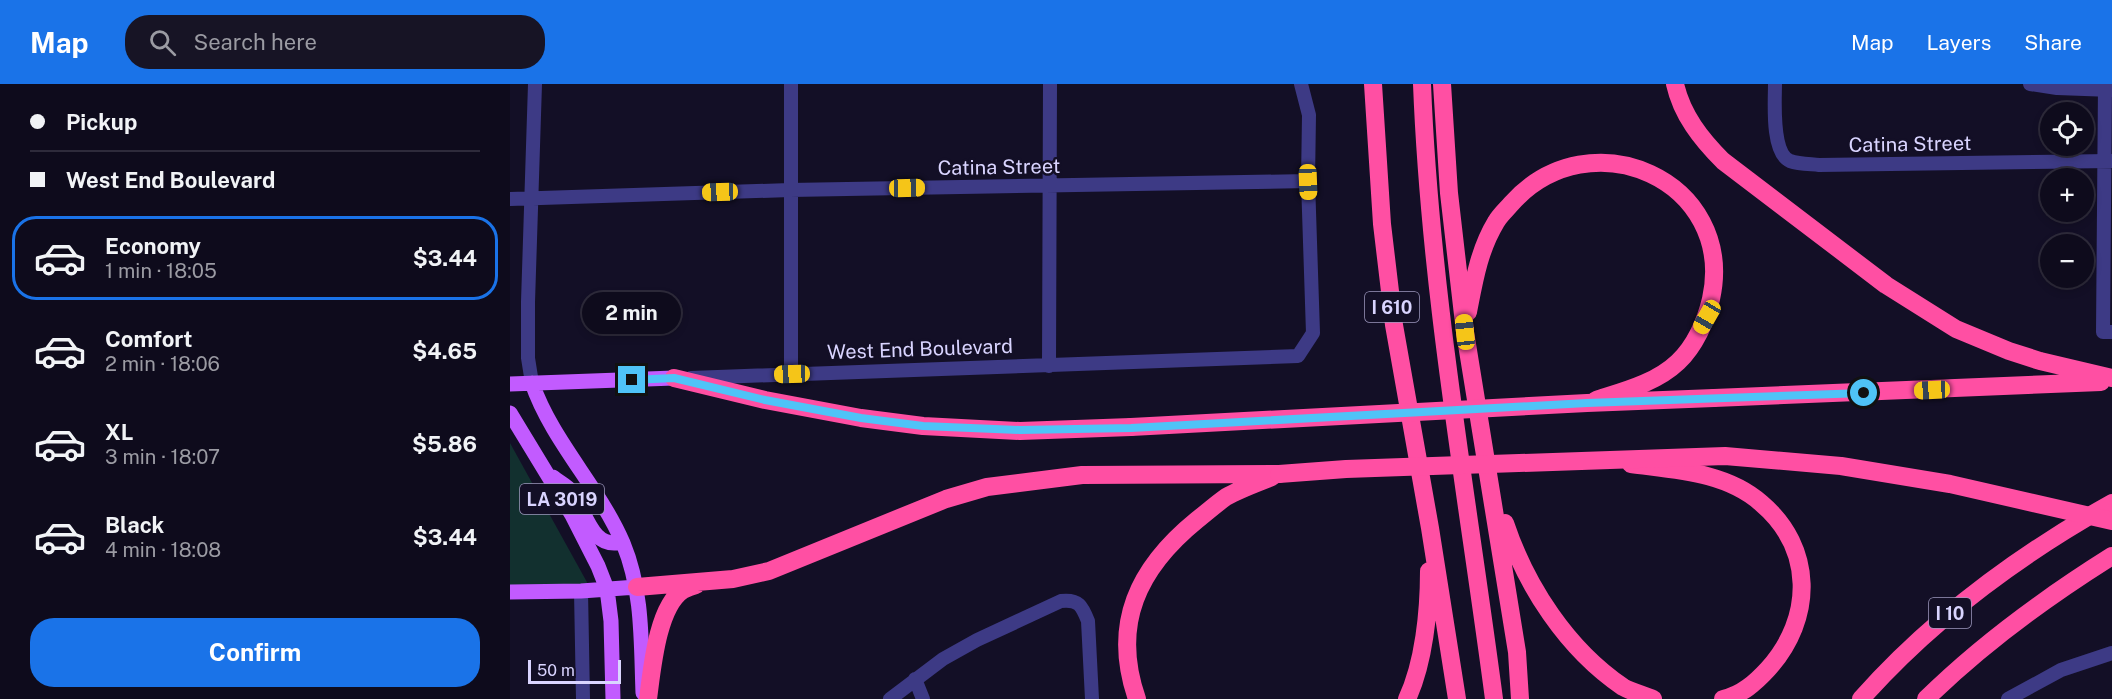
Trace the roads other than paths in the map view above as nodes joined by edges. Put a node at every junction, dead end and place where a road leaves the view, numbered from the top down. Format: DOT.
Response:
graph roads {
  1 [pos="535,84"];
  2 [pos="791,84"];
  3 [pos="1050,84"];
  4 [pos="1301,84"];
  5 [pos="1373,84"];
  6 [pos="1422,84"];
  7 [pos="1442,84"];
  8 [pos="1675,84"];
  9 [pos="1775,84"];
  10 [pos="2030,84"];
  11 [pos="2107,88"];
  12 [pos="2109,161"];
  13 [pos="1308,182"];
  14 [pos="1048,186"];
  15 [pos="790,190"];
  16 [pos="510,198"];
  17 [pos="532,198"];
  18 [pos="1465,332"];
  19 [pos="2107,332"];
  20 [pos="1049,366"];
  21 [pos="792,374"];
  22 [pos="674,378"];
  23 [pos="2112,379"];
  24 [pos="532,383"];
  25 [pos="510,384"];
  26 [pos="1587,403"];
  27 [pos="510,413"];
  28 [pos="1606,461"];
  29 [pos="546,472"];
  30 [pos="1279,474"];
  31 [pos="1489,476"];
  32 [pos="2112,503"];
  33 [pos="2112,521"];
  34 [pos="1430,528"];
  35 [pos="622,542"];
  36 [pos="2112,556"];
  37 [pos="701,583"];
  38 [pos="637,587"];
  39 [pos="607,589"];
  40 [pos="581,591"];
  41 [pos="510,592"];
  42 [pos="2112,653"];
  43 [pos="915,679"];
  44 [pos="1728,698"];
  45 [pos="583,699"];
  46 [pos="613,699"];
  47 [pos="646,699"];
  48 [pos="890,699"];
  49 [pos="922,699"];
  50 [pos="1092,699"];
  51 [pos="1137,699"];
  52 [pos="1407,699"];
  53 [pos="1457,699"];
  54 [pos="1494,699"];
  55 [pos="1520,699"];
  56 [pos="1653,699"];
  57 [pos="1861,699"];
  58 [pos="1926,699"];
  59 [pos="2008,699"];
  1 -- 17 [label="street"];
  2 -- 15 [label="street"];
  3 -- 14 [label="street"];
  4 -- 13 [label="street"];
  5 -- 34 [label="highway, I 610"];
  6 -- 54 [label="highway, I 610"];
  7 -- 18 [label="highway"];
  8 -- 23 [label="highway"];
  9 -- 12 [label="street, Catina Street"];
  10 -- 11 [label="street"];
  11 -- 12 [label="street"];
  12 -- 19 [label="street"];
  13 -- 14 [label="street, Catina Street"];
  13 -- 20 [label="street, West End Boulevard"];
  14 -- 15 [label="street, Catina Street"];
  14 -- 20 [label="street"];
  15 -- 17 [label="street, Catina Street"];
  15 -- 21 [label="street"];
  16 -- 17 [label="street, Catina Street"];
  17 -- 24 [label="street"];
  18 -- 26 [label="highway, bridge"];
  18 -- 31 [label="highway"];
  20 -- 21 [label="street, West End Boulevard"];
  21 -- 22 [label="street, West End Boulevard"];
  22 -- 24 [label="main road, West End Boulevard"];
  22 -- 26 [label="highway, bridge"];
  23 -- 26 [label="highway, bridge"];
  24 -- 25 [label="main road, West End Boulevard"];
  24 -- 35 [label="main road, LA 3019"];
  27 -- 29 [label="main road, LA 3019"];
  28 -- 30 [label="highway, bridge"];
  28 -- 33 [label="highway, bridge"];
  28 -- 44 [label="highway, bridge"];
  29 -- 35 [label="main road"];
  29 -- 39 [label="main road, LA 3019"];
  30 -- 37 [label="highway"];
  30 -- 51 [label="highway"];
  31 -- 55 [label="highway"];
  31 -- 56 [label="highway"];
  32 -- 57 [label="highway, I 10"];
  34 -- 52 [label="highway"];
  34 -- 53 [label="highway, I 610"];
  35 -- 38 [label="main road, LA 3019"];
  36 -- 58 [label="highway, I 10"];
  37 -- 38 [label="highway"];
  37 -- 47 [label="highway"];
  38 -- 39 [label="main road"];
  38 -- 47 [label="main road, LA 3019"];
  39 -- 40 [label="main road"];
  39 -- 46 [label="main road, LA 3019"];
  40 -- 41 [label="main road"];
  40 -- 45 [label="street"];
  42 -- 59 [label="street"];
  43 -- 48 [label="street"];
  43 -- 49 [label="street"];
  43 -- 50 [label="street"];
}
